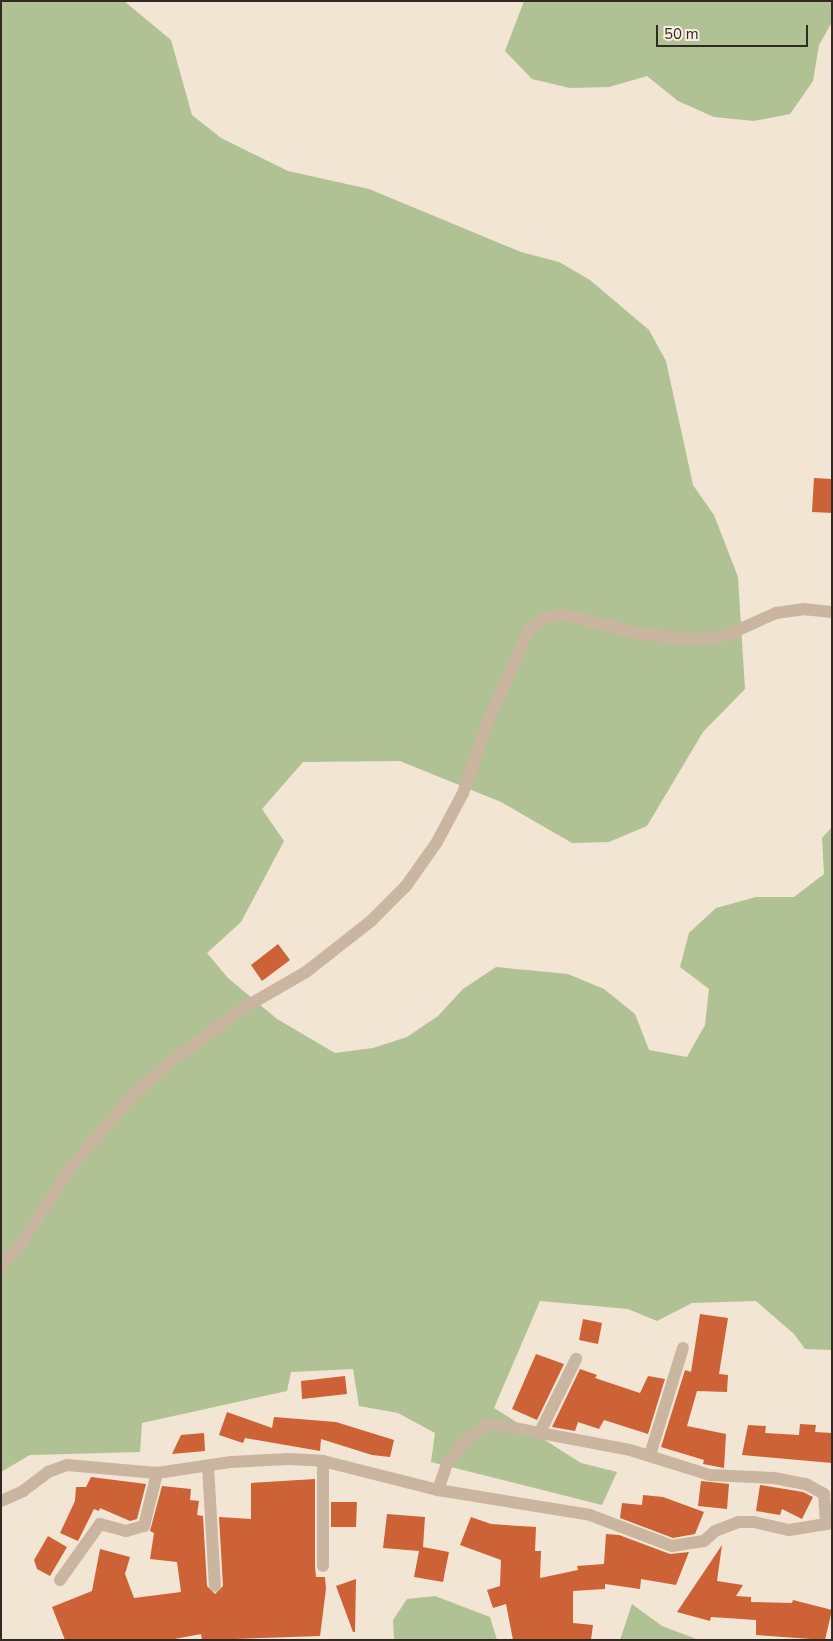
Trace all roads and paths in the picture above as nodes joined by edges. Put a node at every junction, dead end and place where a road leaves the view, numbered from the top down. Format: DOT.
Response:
graph roads {
  1 [pos="832,612"];
  2 [pos="1,1265"];
  3 [pos="683,1348"];
  4 [pos="576,1359"];
  5 [pos="539,1434"];
  6 [pos="650,1456"];
  7 [pos="323,1461"];
  8 [pos="208,1466"];
  9 [pos="157,1473"];
  10 [pos="438,1490"];
  11 [pos="1,1501"];
  12 [pos="829,1524"];
  13 [pos="323,1566"];
  14 [pos="60,1580"];
  15 [pos="215,1586"];
  1 -- 2 [label="street"];
  3 -- 6 [label="street"];
  4 -- 5 [label="street"];
  5 -- 6 [label="street"];
  5 -- 10 [label="street"];
  6 -- 12 [label="street"];
  7 -- 8 [label="street"];
  7 -- 10 [label="street"];
  7 -- 13 [label="street"];
  8 -- 9 [label="street"];
  8 -- 15 [label="street"];
  9 -- 11 [label="street"];
  9 -- 14 [label="street"];
  10 -- 12 [label="street"];
}
